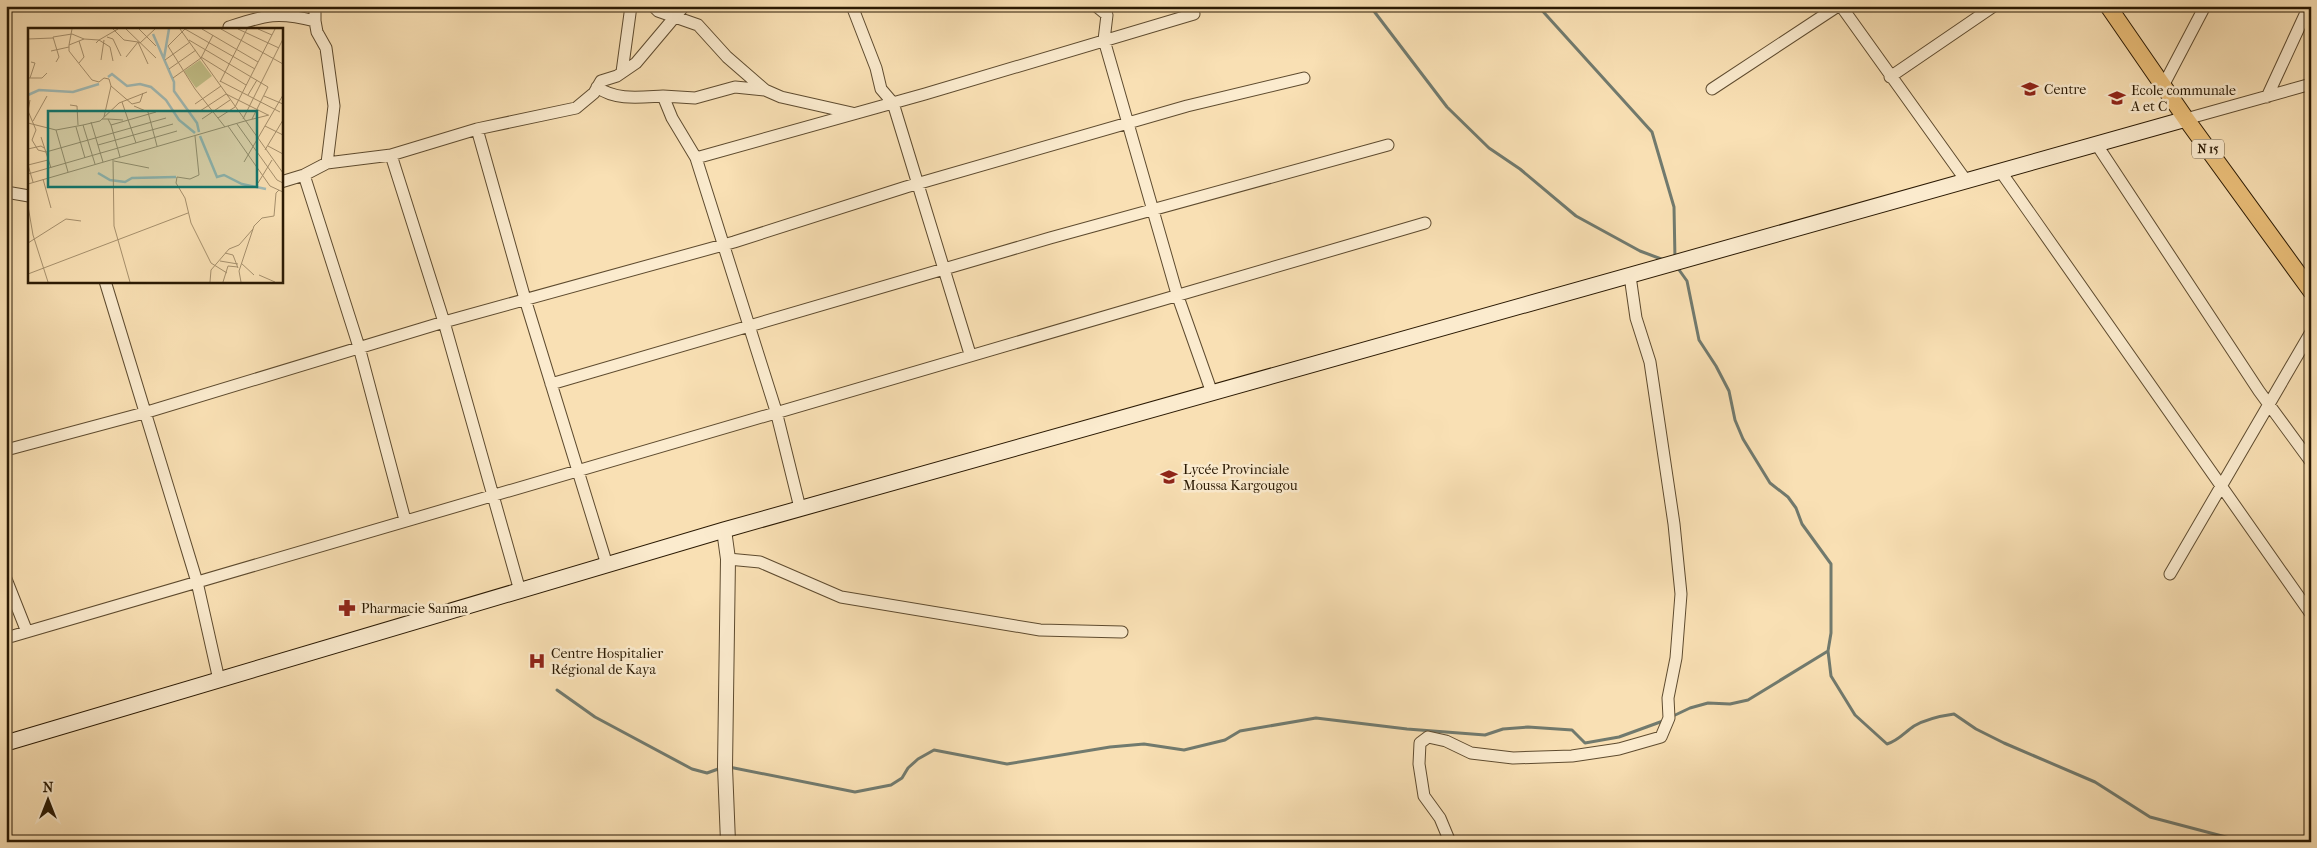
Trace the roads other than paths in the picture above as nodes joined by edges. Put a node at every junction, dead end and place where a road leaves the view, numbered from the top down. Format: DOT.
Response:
graph roads {
  1 [pos="315,6"];
  2 [pos="631,6"];
  3 [pos="653,6"];
  4 [pos="684,6"];
  5 [pos="852,6"];
  6 [pos="1096,6"];
  7 [pos="1839,6"];
  8 [pos="1994,6"];
  9 [pos="2108,6"];
  10 [pos="2205,6"];
  11 [pos="2309,6"];
  12 [pos="1194,14"];
  13 [pos="676,16"];
  14 [pos="315,21"];
  15 [pos="229,27"];
  16 [pos="1104,40"];
  17 [pos="622,72"];
  18 [pos="1890,77"];
  19 [pos="1304,78"];
  20 [pos="2163,86"];
  21 [pos="598,87"];
  22 [pos="2309,88"];
  23 [pos="1712,89"];
  24 [pos="765,90"];
  25 [pos="663,96"];
  26 [pos="2267,96"];
  27 [pos="893,103"];
  28 [pos="855,113"];
  29 [pos="2186,119"];
  30 [pos="1128,123"];
  31 [pos="477,129"];
  32 [pos="1388,145"];
  33 [pos="2097,145"];
  34 [pos="391,155"];
  35 [pos="696,158"];
  36 [pos="327,163"];
  37 [pos="2001,172"];
  38 [pos="304,175"];
  39 [pos="282,182"];
  40 [pos="1967,182"];
  41 [pos="918,183"];
  42 [pos="6,192"];
  43 [pos="28,196"];
  44 [pos="1153,210"];
  45 [pos="1425,222"];
  46 [pos="724,245"];
  47 [pos="944,269"];
  48 [pos="1630,276"];
  49 [pos="105,282"];
  50 [pos="2311,291"];
  51 [pos="1177,294"];
  52 [pos="525,299"];
  53 [pos="444,322"];
  54 [pos="749,326"];
  55 [pos="2311,332"];
  56 [pos="359,346"];
  57 [pos="970,354"];
  58 [pos="551,384"];
  59 [pos="1212,393"];
  60 [pos="2269,404"];
  61 [pos="776,411"];
  62 [pos="144,413"];
  63 [pos="6,450"];
  64 [pos="2311,462"];
  65 [pos="578,470"];
  66 [pos="2221,487"];
  67 [pos="493,494"];
  68 [pos="800,508"];
  69 [pos="405,520"];
  70 [pos="724,530"];
  71 [pos="728,560"];
  72 [pos="606,565"];
  73 [pos="2170,574"];
  74 [pos="6,579"];
  75 [pos="197,582"];
  76 [pos="520,591"];
  77 [pos="2311,614"];
  78 [pos="27,632"];
  79 [pos="1122,632"];
  80 [pos="6,638"];
  81 [pos="219,680"];
  82 [pos="6,743"];
  83 [pos="728,842"];
  84 [pos="1450,842"];
  1 -- 14 [label="street"];
  2 -- 17 [label="street"];
  3 -- 13 [label="street"];
  4 -- 13 [label="street"];
  5 -- 27 [label="street"];
  6 -- 16 [label="street"];
  7 -- 18 [label="street"];
  7 -- 23 [label="street"];
  8 -- 18 [label="street"];
  9 -- 20 [label="main road, N 15"];
  10 -- 20 [label="street"];
  11 -- 26 [label="street"];
  12 -- 16 [label="street"];
  13 -- 17 [label="street"];
  13 -- 24 [label="street"];
  14 -- 15 [label="street"];
  14 -- 36 [label="street"];
  16 -- 27 [label="street"];
  16 -- 30 [label="street"];
  17 -- 21 [label="street"];
  18 -- 40 [label="street"];
  19 -- 30 [label="street"];
  20 -- 29 [label="main road, N 15"];
  21 -- 25 [label="street"];
  21 -- 31 [label="street"];
  22 -- 26 [label="street"];
  24 -- 25 [label="street"];
  24 -- 28 [label="street"];
  25 -- 35 [label="street"];
  26 -- 29 [label="street"];
  27 -- 28 [label="street"];
  27 -- 41 [label="street"];
  28 -- 35 [label="street"];
  29 -- 33 [label="main road"];
  29 -- 50 [label="main road, N 15"];
  30 -- 41 [label="street"];
  30 -- 44 [label="street"];
  31 -- 34 [label="street"];
  31 -- 52 [label="street"];
  32 -- 44 [label="street"];
  33 -- 37 [label="main road"];
  33 -- 60 [label="street"];
  34 -- 36 [label="street"];
  34 -- 53 [label="street"];
  35 -- 46 [label="street"];
  36 -- 38 [label="street"];
  37 -- 40 [label="main road"];
  37 -- 66 [label="street"];
  38 -- 39 [label="street"];
  38 -- 56 [label="street"];
  40 -- 48 [label="main road"];
  41 -- 46 [label="street"];
  41 -- 47 [label="street"];
  42 -- 43 [label="street"];
  44 -- 47 [label="street"];
  44 -- 51 [label="street"];
  45 -- 51 [label="street"];
  46 -- 52 [label="street"];
  46 -- 54 [label="street"];
  47 -- 54 [label="street"];
  47 -- 57 [label="street"];
  48 -- 59 [label="main road"];
  48 -- 84 [label="street"];
  49 -- 62 [label="street"];
  51 -- 57 [label="street"];
  51 -- 59 [label="street"];
  52 -- 53 [label="street"];
  52 -- 58 [label="street"];
  53 -- 56 [label="street"];
  53 -- 67 [label="street"];
  54 -- 58 [label="street"];
  54 -- 61 [label="street"];
  55 -- 60 [label="street"];
  56 -- 62 [label="street"];
  56 -- 69 [label="street"];
  57 -- 61 [label="street"];
  58 -- 65 [label="street"];
  59 -- 68 [label="main road"];
  60 -- 64 [label="street"];
  60 -- 66 [label="street"];
  61 -- 65 [label="street"];
  61 -- 68 [label="street"];
  62 -- 63 [label="street"];
  62 -- 75 [label="street"];
  65 -- 67 [label="street"];
  65 -- 72 [label="street"];
  66 -- 73 [label="street"];
  66 -- 77 [label="street"];
  67 -- 69 [label="street"];
  67 -- 76 [label="street"];
  68 -- 70 [label="main road"];
  69 -- 75 [label="street"];
  70 -- 71 [label="street"];
  70 -- 72 [label="main road"];
  71 -- 79 [label="street"];
  71 -- 83 [label="street"];
  72 -- 76 [label="main road"];
  74 -- 78 [label="street"];
  75 -- 78 [label="street"];
  75 -- 81 [label="street"];
  76 -- 81 [label="main road"];
  78 -- 80 [label="street"];
  81 -- 82 [label="main road"];
}
